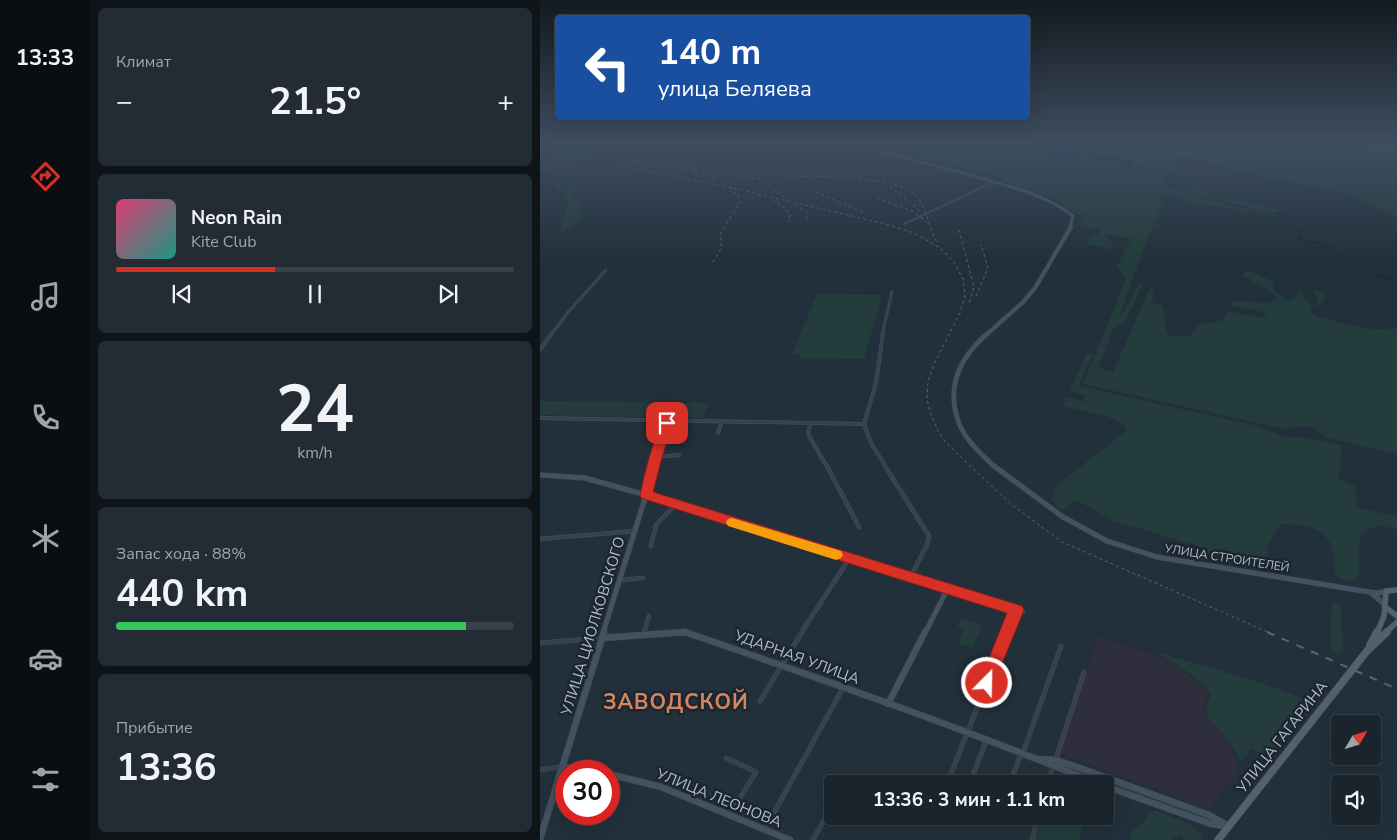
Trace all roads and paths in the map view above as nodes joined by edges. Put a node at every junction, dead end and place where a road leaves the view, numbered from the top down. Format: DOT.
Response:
graph roads {
  1 [pos="994,182"];
  2 [pos="904,224"];
  3 [pos="606,270"];
  4 [pos="892,292"];
  5 [pos="540,350"];
  6 [pos="540,418"];
  7 [pos="668,420"];
  8 [pos="722,422"];
  9 [pos="810,423"];
  10 [pos="864,424"];
  11 [pos="718,432"];
  12 [pos="679,456"];
  13 [pos="656,457"];
  14 [pos="540,475"];
  15 [pos="646,495"];
  16 [pos="676,504"];
  17 [pos="859,527"];
  18 [pos="635,531"];
  19 [pos="540,539"];
  20 [pos="651,546"];
  21 [pos="849,559"];
  22 [pos="643,578"];
  23 [pos="910,578"];
  24 [pos="620,580"];
  25 [pos="1396,589"];
  26 [pos="947,590"];
  27 [pos="1386,591"];
  28 [pos="1369,592"];
  29 [pos="1384,606"];
  30 [pos="1016,610"];
  31 [pos="1022,612"];
  32 [pos="649,616"];
  33 [pos="1397,616"];
  34 [pos="1397,622"];
  35 [pos="644,635"];
  36 [pos="602,638"];
  37 [pos="540,643"];
  38 [pos="1061,646"];
  39 [pos="1367,651"];
  40 [pos="780,665"];
  41 [pos="1084,672"];
  42 [pos="844,687"];
  43 [pos="760,701"];
  44 [pos="888,704"];
  45 [pos="968,733"];
  46 [pos="986,740"];
  47 [pos="1022,753"];
  48 [pos="726,758"];
  49 [pos="564,760"];
  50 [pos="1054,763"];
  51 [pos="555,768"];
  52 [pos="540,770"];
  53 [pos="951,775"];
  54 [pos="973,775"];
  55 [pos="1013,775"];
  56 [pos="1051,775"];
  57 [pos="1080,775"];
  58 [pos="620,777"];
  59 [pos="1114,789"];
  60 [pos="555,790"];
  61 [pos="730,815"];
  62 [pos="824,820"];
  63 [pos="1216,822"];
  64 [pos="1036,825"];
  65 [pos="1229,827"];
  66 [pos="765,829"];
  67 [pos="540,839"];
  68 [pos="790,840"];
  69 [pos="813,840"];
  70 [pos="1032,840"];
  71 [pos="1218,840"];
  1 -- 2 [label="street"];
  1 -- 28 [label="main road, УЛИЦА СТРОИТЕЛЕЙ"];
  3 -- 5 [label="street"];
  4 -- 10 [label="street"];
  6 -- 7 [label="street"];
  7 -- 8 [label="street"];
  7 -- 13 [label="street, УЛИЦА ЦИОЛКОВСКОГО"];
  8 -- 9 [label="street"];
  8 -- 11 [label="street"];
  9 -- 10 [label="street"];
  9 -- 17 [label="street"];
  10 -- 23 [label="street"];
  12 -- 13 [label="street"];
  13 -- 15 [label="street, УЛИЦА ЦИОЛКОВСКОГО"];
  14 -- 15 [label="main road"];
  15 -- 16 [label="main road"];
  15 -- 18 [label="main road, УЛИЦА ЦИОЛКОВСКОГО"];
  16 -- 20 [label="street"];
  16 -- 21 [label="main road"];
  18 -- 19 [label="street"];
  18 -- 24 [label="main road, УЛИЦА ЦИОЛКОВСКОГО"];
  21 -- 23 [label="main road"];
  21 -- 40 [label="street"];
  22 -- 24 [label="street"];
  23 -- 26 [label="main road"];
  24 -- 36 [label="main road, УЛИЦА ЦИОЛКОВСКОГО"];
  25 -- 27 [label="main road"];
  26 -- 30 [label="street"];
  26 -- 44 [label="street"];
  27 -- 28 [label="main road"];
  27 -- 29 [label="main road"];
  28 -- 29 [label="main road"];
  29 -- 33 [label="main road"];
  29 -- 39 [label="main road"];
  30 -- 31 [label="street"];
  30 -- 45 [label="street"];
  32 -- 35 [label="street"];
  34 -- 39 [label="main road"];
  35 -- 36 [label="main road, УДАРНАЯ УЛИЦА"];
  35 -- 40 [label="main road, УДАРНАЯ УЛИЦА"];
  36 -- 37 [label="street, УДАРНАЯ УЛИЦА"];
  36 -- 49 [label="main road, УЛИЦА ЦИОЛКОВСКОГО"];
  38 -- 47 [label="street"];
  39 -- 65 [label="main road, УЛИЦА ГАГАРИНА"];
  40 -- 42 [label="main road, УДАРНАЯ УЛИЦА"];
  40 -- 43 [label="street"];
  41 -- 50 [label="street"];
  42 -- 44 [label="main road, УДАРНАЯ УЛИЦА"];
  42 -- 66 [label="street"];
  44 -- 45 [label="main road, УДАРНАЯ УЛИЦА"];
  45 -- 46 [label="main road, УДАРНАЯ УЛИЦА"];
  45 -- 53 [label="street"];
  46 -- 47 [label="main road, УДАРНАЯ УЛИЦА"];
  46 -- 54 [label="street"];
  47 -- 50 [label="main road, УДАРНАЯ УЛИЦА"];
  47 -- 55 [label="street"];
  48 -- 61 [label="street"];
  50 -- 56 [label="street"];
  50 -- 57 [label="main road, УДАРНАЯ УЛИЦА"];
  50 -- 63 [label="main road, УДАРНАЯ УЛИЦА"];
  51 -- 52 [label="street"];
  58 -- 61 [label="main road, УЛИЦА ЛЕОНОВА"];
  59 -- 63 [label="street, УДАРНАЯ УЛИЦА"];
  60 -- 67 [label="main road, УЛИЦА ЦИОЛКОВСКОГО"];
  61 -- 66 [label="main road, УЛИЦА ЛЕОНОВА"];
  62 -- 69 [label="street"];
  63 -- 65 [label="street, УДАРНАЯ УЛИЦА"];
  64 -- 70 [label="street"];
  65 -- 71 [label="main road, УЛИЦА ГАГАРИНА"];
  66 -- 68 [label="main road, УЛИЦА ЛЕОНОВА"];
}
